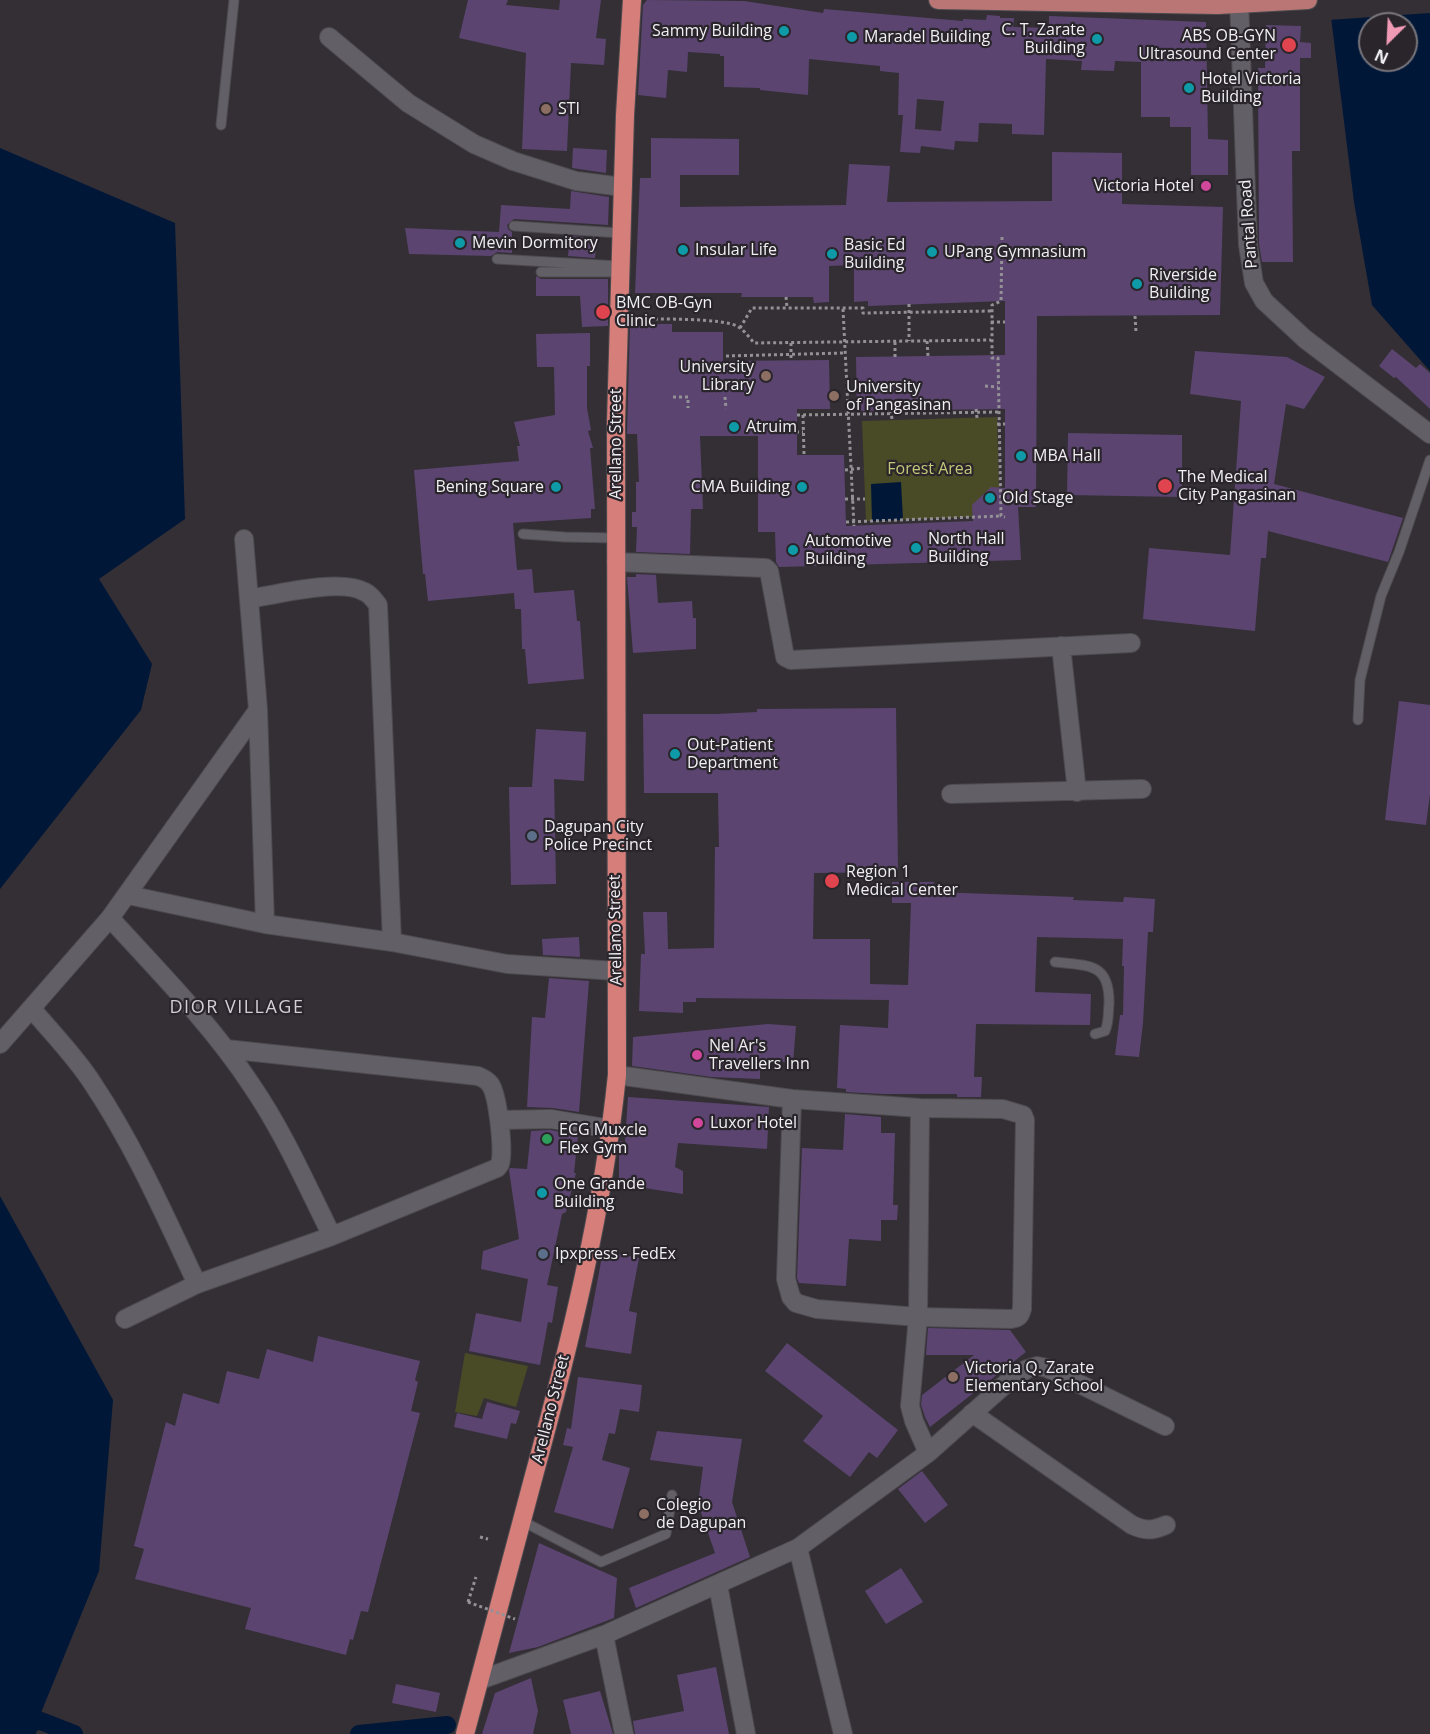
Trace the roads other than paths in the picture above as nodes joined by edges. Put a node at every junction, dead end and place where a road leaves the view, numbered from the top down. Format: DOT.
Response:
graph roads {
  1 [pos="234,0"];
  2 [pos="632,0"];
  3 [pos="938,0"];
  4 [pos="1308,0"];
  5 [pos="1239,1"];
  6 [pos="329,37"];
  7 [pos="221,125"];
  8 [pos="623,187"];
  9 [pos="514,226"];
  10 [pos="620,233"];
  11 [pos="497,259"];
  12 [pos="619,269"];
  13 [pos="541,272"];
  14 [pos="1430,434"];
  15 [pos="1430,460"];
  16 [pos="523,534"];
  17 [pos="616,538"];
  18 [pos="244,539"];
  19 [pos="616,562"];
  20 [pos="249,599"];
  21 [pos="1131,643"];
  22 [pos="1061,646"];
  23 [pos="258,710"];
  24 [pos="1358,720"];
  25 [pos="1142,789"];
  26 [pos="1077,792"];
  27 [pos="951,794"];
  28 [pos="128,895"];
  29 [pos="110,918"];
  30 [pos="266,924"];
  31 [pos="392,942"];
  32 [pos="1055,962"];
  33 [pos="616,971"];
  34 [pos="32,1009"];
  35 [pos="1095,1034"];
  36 [pos="0,1044"];
  37 [pos="226,1049"];
  38 [pos="617,1075"];
  39 [pos="792,1099"];
  40 [pos="920,1108"];
  41 [pos="499,1120"];
  42 [pos="612,1129"];
  43 [pos="332,1236"];
  44 [pos="197,1284"];
  45 [pos="918,1317"];
  46 [pos="125,1319"];
  47 [pos="972,1413"];
  48 [pos="1165,1426"];
  49 [pos="928,1453"];
  50 [pos="672,1496"];
  51 [pos="522,1521"];
  52 [pos="1166,1525"];
  53 [pos="798,1548"];
  54 [pos="718,1585"];
  55 [pos="604,1635"];
  56 [pos="480,1680"];
  57 [pos="465,1734"];
  58 [pos="624,1734"];
  59 [pos="746,1734"];
  60 [pos="843,1734"];
  1 -- 7 [label="lane"];
  2 -- 8 [label="highway, Arellano Street"];
  3 -- 5 [label="main road"];
  4 -- 5 [label="main road"];
  5 -- 14 [label="street, Pantal Road"];
  6 -- 8 [label="street"];
  8 -- 10 [label="highway, Arellano Street"];
  9 -- 10 [label="lane"];
  10 -- 12 [label="highway, Arellano Street"];
  11 -- 12 [label="lane"];
  12 -- 13 [label="lane"];
  12 -- 17 [label="highway, Arellano Street"];
  15 -- 24 [label="lane"];
  16 -- 17 [label="lane"];
  17 -- 19 [label="highway, Arellano Street"];
  18 -- 20 [label="street"];
  19 -- 22 [label="street"];
  19 -- 33 [label="highway, Arellano Street"];
  20 -- 23 [label="street"];
  20 -- 31 [label="street"];
  21 -- 22 [label="street"];
  22 -- 26 [label="street"];
  23 -- 28 [label="street"];
  23 -- 30 [label="street"];
  25 -- 26 [label="street"];
  26 -- 27 [label="street"];
  28 -- 29 [label="street"];
  28 -- 30 [label="street"];
  29 -- 34 [label="street"];
  29 -- 37 [label="street"];
  30 -- 31 [label="street"];
  31 -- 33 [label="street"];
  32 -- 35 [label="lane"];
  33 -- 38 [label="highway, Arellano Street"];
  34 -- 36 [label="street"];
  34 -- 44 [label="street"];
  37 -- 41 [label="street"];
  37 -- 43 [label="street"];
  38 -- 39 [label="street"];
  38 -- 42 [label="highway, Arellano Street"];
  39 -- 40 [label="street"];
  39 -- 45 [label="street"];
  40 -- 45 [label="street"];
  40 -- 45 [label="street"];
  41 -- 42 [label="street"];
  41 -- 43 [label="street"];
  42 -- 51 [label="highway, Arellano Street"];
  43 -- 44 [label="street"];
  44 -- 46 [label="street"];
  45 -- 49 [label="street"];
  47 -- 48 [label="street"];
  47 -- 49 [label="street"];
  47 -- 52 [label="street"];
  49 -- 53 [label="street"];
  50 -- 51 [label="lane"];
  51 -- 56 [label="highway, Arellano Street"];
  53 -- 54 [label="street"];
  53 -- 60 [label="street"];
  54 -- 55 [label="street"];
  54 -- 59 [label="street"];
  55 -- 56 [label="street"];
  55 -- 58 [label="street"];
  56 -- 57 [label="highway, Arellano Street"];
}
